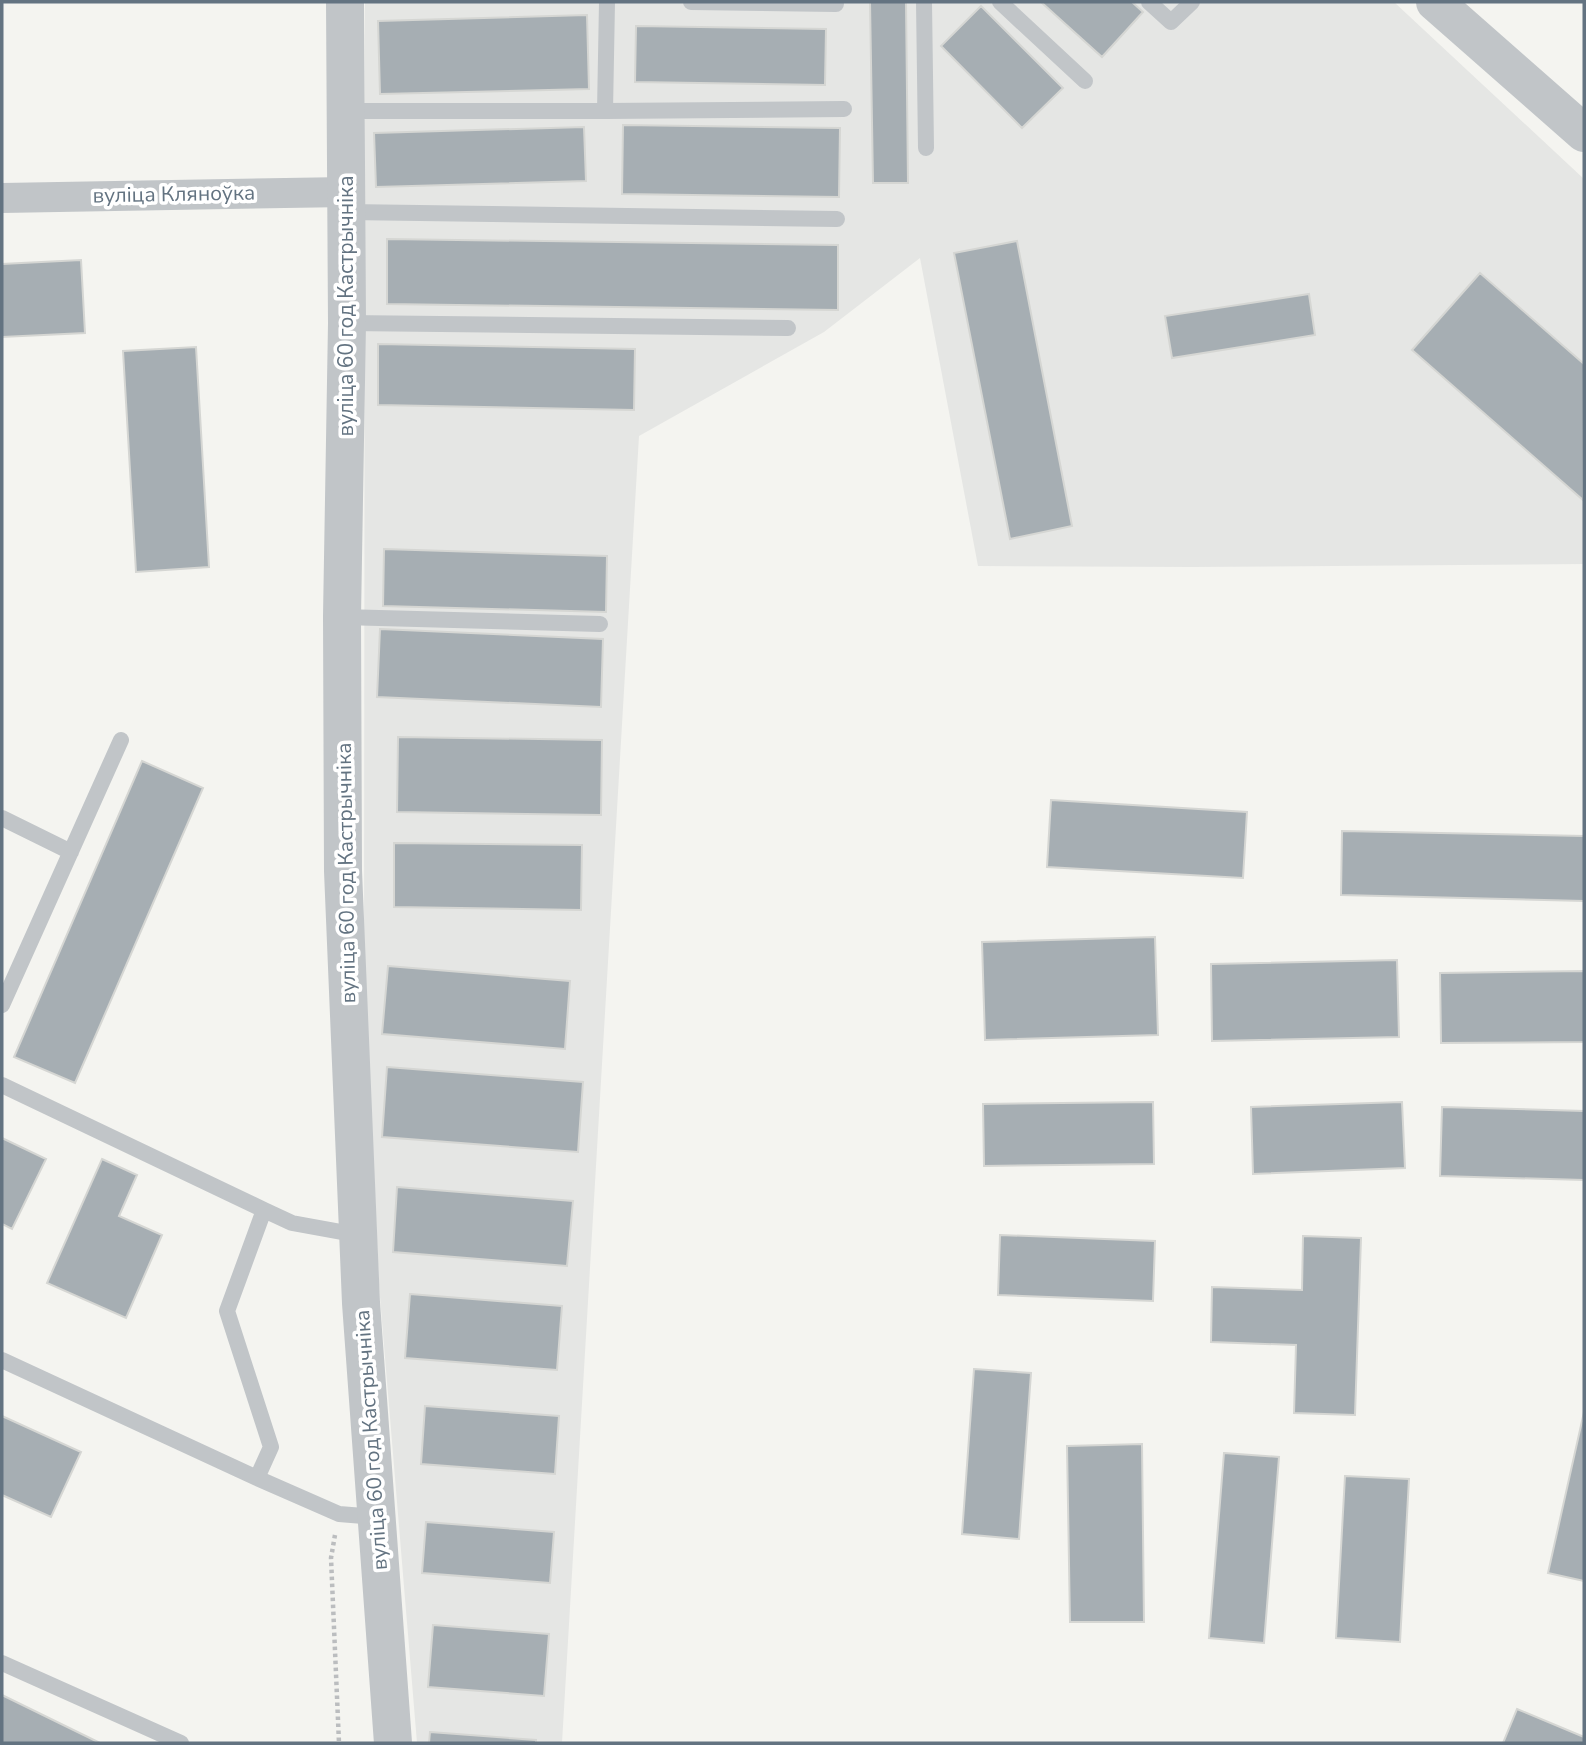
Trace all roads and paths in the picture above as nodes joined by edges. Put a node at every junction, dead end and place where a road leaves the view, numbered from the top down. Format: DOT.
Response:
graph roads {
  1 [pos="345,2"];
  2 [pos="607,2"];
  3 [pos="691,2"];
  4 [pos="924,2"];
  5 [pos="1000,2"];
  6 [pos="1149,2"];
  7 [pos="1192,2"];
  8 [pos="836,4"];
  9 [pos="1445,5"];
  10 [pos="1085,81"];
  11 [pos="844,109"];
  12 [pos="346,111"];
  13 [pos="605,111"];
  14 [pos="1584,133"];
  15 [pos="926,148"];
  16 [pos="2,198"];
  17 [pos="347,202"];
  18 [pos="837,219"];
  19 [pos="347,323"];
  20 [pos="788,328"];
  21 [pos="342,617"];
  22 [pos="600,624"];
  23 [pos="121,740"];
  24 [pos="2,818"];
  25 [pos="71,852"];
  26 [pos="2,1005"];
  27 [pos="2,1085"];
  28 [pos="264,1210"];
  29 [pos="358,1235"];
  30 [pos="2,1360"];
  31 [pos="257,1478"];
  32 [pos="376,1517"];
  33 [pos="2,1663"];
  34 [pos="181,1743"];
  35 [pos="393,1743"];
  1 -- 12 [label="street, вуліца 60 год Кастрычніка"];
  2 -- 13 [label="lane"];
  3 -- 8 [label="lane"];
  4 -- 15 [label="lane"];
  5 -- 10 [label="lane"];
  6 -- 7 [label="lane"];
  9 -- 14 [label="street"];
  11 -- 13 [label="lane"];
  12 -- 13 [label="lane"];
  12 -- 17 [label="street, вуліца 60 год Кастрычніка"];
  16 -- 17 [label="street, вуліца Кляноўка"];
  17 -- 18 [label="lane"];
  17 -- 19 [label="street, вуліца 60 год Кастрычніка"];
  19 -- 20 [label="lane"];
  19 -- 21 [label="street, вуліца 60 год Кастрычніка"];
  21 -- 22 [label="lane"];
  21 -- 29 [label="street, вуліца 60 год Кастрычніка"];
  23 -- 25 [label="lane"];
  24 -- 25 [label="lane"];
  25 -- 26 [label="lane"];
  27 -- 28 [label="lane"];
  28 -- 29 [label="lane"];
  28 -- 31 [label="lane"];
  29 -- 32 [label="street, вуліца 60 год Кастрычніка"];
  30 -- 31 [label="lane"];
  31 -- 32 [label="lane"];
  32 -- 35 [label="street, вуліца 60 год Кастрычніка"];
  33 -- 34 [label="lane"];
}
